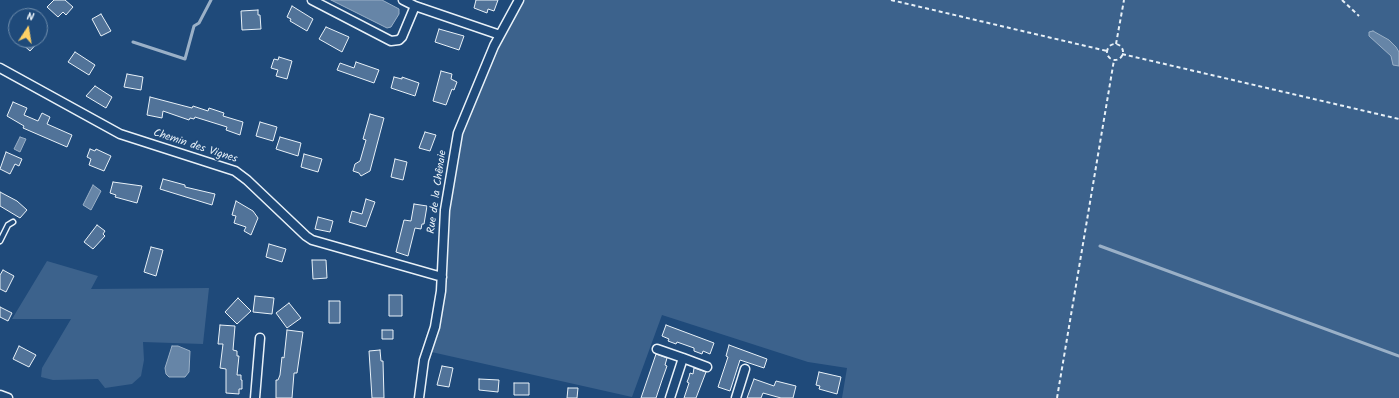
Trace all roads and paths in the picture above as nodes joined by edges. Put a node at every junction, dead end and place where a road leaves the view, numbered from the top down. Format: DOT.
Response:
graph roads {
  1 [pos="312,0"];
  2 [pos="403,0"];
  3 [pos="519,0"];
  4 [pos="891,0"];
  5 [pos="1124,0"];
  6 [pos="1342,0"];
  7 [pos="415,6"];
  8 [pos="1359,16"];
  9 [pos="500,35"];
  10 [pos="1116,44"];
  11 [pos="1107,51"];
  12 [pos="1122,54"];
  13 [pos="1114,60"];
  14 [pos="0,68"];
  15 [pos="1399,119"];
  16 [pos="13,222"];
  17 [pos="0,241"];
  18 [pos="442,276"];
  19 [pos="260,338"];
  20 [pos="657,349"];
  21 [pos="683,358"];
  22 [pos="707,367"];
  23 [pos="745,369"];
  24 [pos="0,395"];
  25 [pos="8,398"];
  26 [pos="255,398"];
  27 [pos="419,398"];
  28 [pos="670,398"];
  29 [pos="736,398"];
  30 [pos="1057,398"];
  1 -- 7 [label="street"];
  2 -- 7 [label="street"];
  3 -- 9 [label="street, Rue de la Chênaie"];
  4 -- 11 [label="path"];
  5 -- 10 [label="path"];
  6 -- 8 [label="path"];
  7 -- 9 [label="street"];
  9 -- 18 [label="street, Rue de la Chênaie"];
  10 -- 11 [label="path"];
  10 -- 12 [label="path"];
  11 -- 13 [label="path"];
  12 -- 13 [label="path"];
  12 -- 15 [label="path"];
  13 -- 30 [label="path"];
  14 -- 18 [label="street, Chemin des Vignes"];
  16 -- 17 [label="lane"];
  18 -- 27 [label="street, Rue de la Chênaie"];
  19 -- 26 [label="street"];
  20 -- 21 [label="street"];
  21 -- 22 [label="street"];
  21 -- 28 [label="street"];
  23 -- 29 [label="street"];
  24 -- 25 [label="street"];
}
